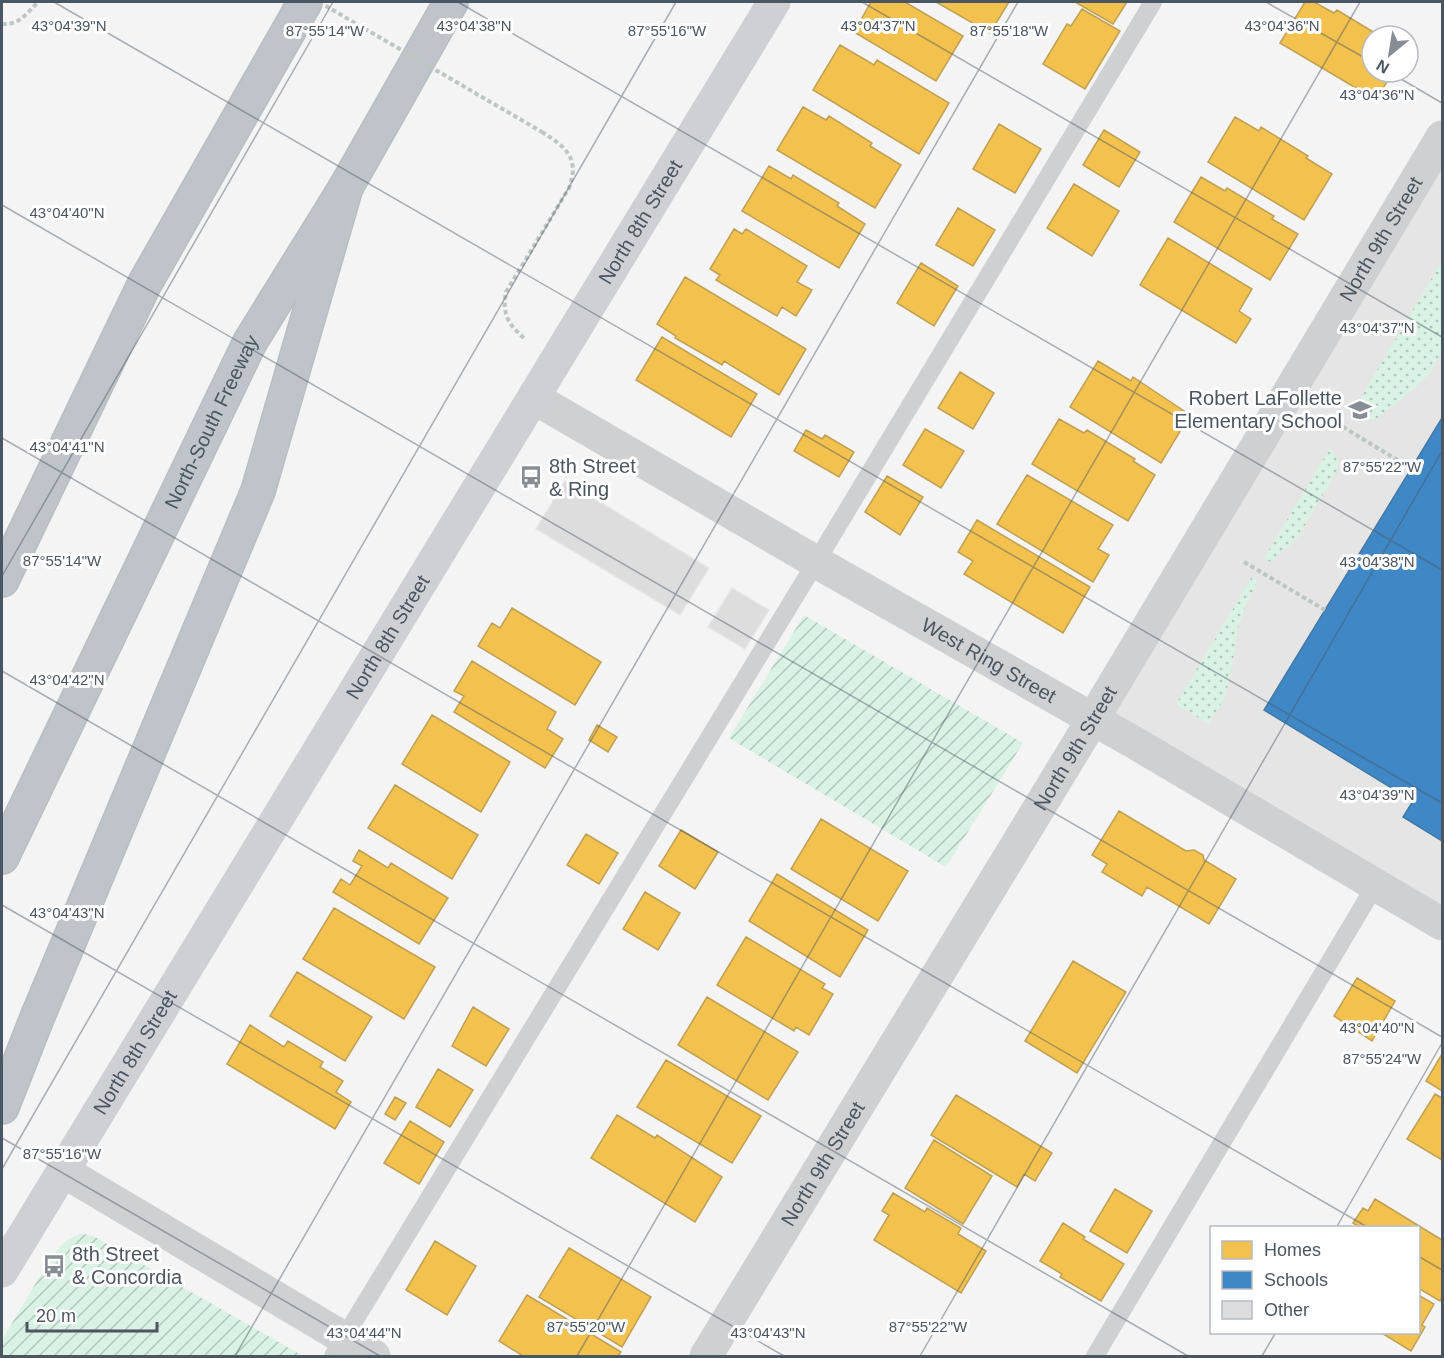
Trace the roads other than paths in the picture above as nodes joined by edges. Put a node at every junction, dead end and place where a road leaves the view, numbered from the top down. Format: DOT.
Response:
graph roads {
  1 [pos="304,2"];
  2 [pos="451,2"];
  3 [pos="774,2"];
  4 [pos="1153,2"];
  5 [pos="1443,137"];
  6 [pos="346,187"];
  7 [pos="534,398"];
  8 [pos="816,562"];
  9 [pos="3,576"];
  10 [pos="1093,719"];
  11 [pos="2,857"];
  12 [pos="1376,884"];
  13 [pos="1443,924"];
  14 [pos="2,1107"];
  15 [pos="63,1171"];
  16 [pos="2,1270"];
  17 [pos="338,1347"];
  18 [pos="374,1356"];
  19 [pos="706,1356"];
  20 [pos="1095,1356"];
  1 -- 9 [label="highway"];
  2 -- 6 [label="highway, North-South Freeway"];
  3 -- 7 [label="street, North 8th Street"];
  4 -- 8 [label="lane"];
  5 -- 10 [label="street, North 9th Street"];
  6 -- 11 [label="highway, North-South Freeway"];
  6 -- 14 [label="highway"];
  7 -- 8 [label="street, West Ring Street"];
  7 -- 15 [label="street, North 8th Street"];
  8 -- 10 [label="street, West Ring Street"];
  8 -- 17 [label="lane"];
  10 -- 12 [label="street, West Ring Street"];
  10 -- 19 [label="street, North 9th Street"];
  12 -- 13 [label="street, West Ring Street"];
  12 -- 20 [label="lane"];
  15 -- 16 [label="street, North 8th Street"];
  15 -- 17 [label="street"];
  17 -- 18 [label="street"];
}
